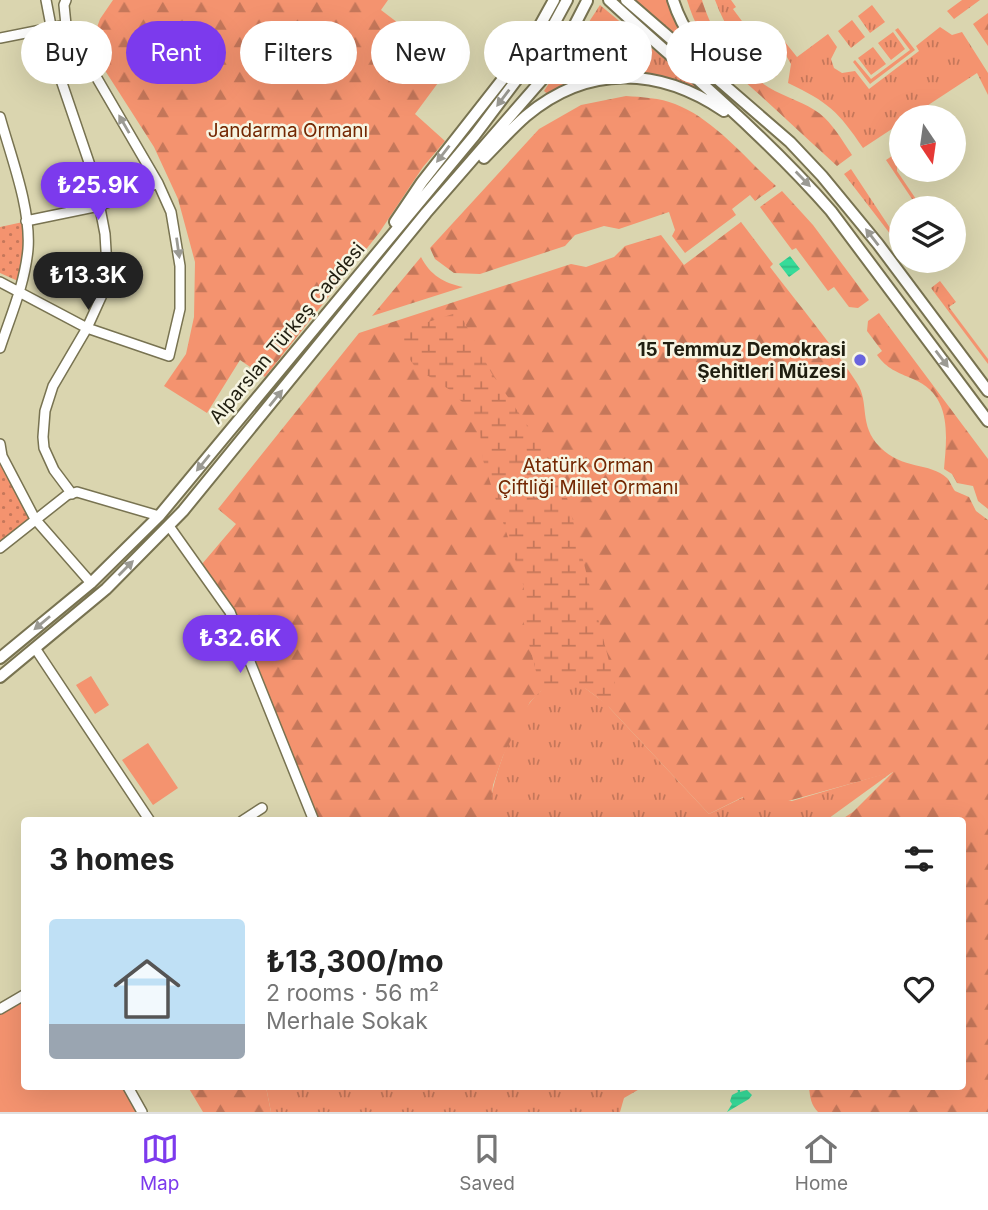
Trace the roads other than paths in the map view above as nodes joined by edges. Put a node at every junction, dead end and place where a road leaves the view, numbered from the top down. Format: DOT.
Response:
graph roads {
  1 [pos="46,0"];
  2 [pos="66,0"];
  3 [pos="554,0"];
  4 [pos="567,0"];
  5 [pos="609,0"];
  6 [pos="626,0"];
  7 [pos="673,0"];
  8 [pos="587,1"];
  9 [pos="50,21"];
  10 [pos="66,21"];
  11 [pos="21,34"];
  12 [pos="0,38"];
  13 [pos="62,84"];
  14 [pos="100,84"];
  15 [pos="0,117"];
  16 [pos="754,132"];
  17 [pos="790,142"];
  18 [pos="158,183"];
  19 [pos="99,206"];
  20 [pos="426,213"];
  21 [pos="26,221"];
  22 [pos="374,256"];
  23 [pos="0,282"];
  24 [pos="20,293"];
  25 [pos="87,328"];
  26 [pos="0,348"];
  27 [pos="988,391"];
  28 [pos="988,421"];
  29 [pos="0,444"];
  30 [pos="1,456"];
  31 [pos="72,494"];
  32 [pos="159,516"];
  33 [pos="35,519"];
  34 [pos="169,526"];
  35 [pos="0,548"];
  36 [pos="91,583"];
  37 [pos="35,648"];
  38 [pos="0,658"];
  39 [pos="0,677"];
  40 [pos="262,808"];
  41 [pos="147,817"];
  42 [pos="248,817"];
  43 [pos="312,817"];
  44 [pos="21,997"];
  45 [pos="0,1009"];
  46 [pos="130,1090"];
  47 [pos="142,1112"];
  1 -- 9 [label="street"];
  2 -- 10 [label="street"];
  3 -- 22 [label="main road, one-way"];
  4 -- 22 [label="main road, Alparslan Türkeş Caddesi, one-way"];
  5 -- 16 [label="main road"];
  6 -- 17 [label="main road"];
  7 -- 17 [label="main road"];
  8 -- 20 [label="main road"];
  11 -- 12 [label="street"];
  13 -- 19 [label="street"];
  18 -- 14 [label="street, one-way"];
  15 -- 21 [label="street"];
  16 -- 20 [label="main road"];
  16 -- 28 [label="main road, one-way"];
  27 -- 17 [label="main road, one-way"];
  18 -- 19 [label="street"];
  18 -- 25 [label="street, one-way"];
  19 -- 21 [label="street"];
  19 -- 25 [label="street"];
  34 -- 20 [label="main road, Alparslan Türkeş Caddesi, one-way"];
  21 -- 24 [label="street"];
  22 -- 32 [label="main road, Alparslan Türkeş Caddesi, one-way"];
  23 -- 24 [label="street"];
  24 -- 25 [label="street"];
  24 -- 26 [label="street"];
  25 -- 31 [label="street"];
  29 -- 30 [label="street"];
  30 -- 33 [label="street"];
  31 -- 32 [label="street"];
  31 -- 33 [label="street"];
  32 -- 36 [label="main road, Alparslan Türkeş Caddesi"];
  33 -- 35 [label="street"];
  33 -- 36 [label="street"];
  37 -- 34 [label="main road, Alparslan Türkeş Caddesi, one-way"];
  34 -- 43 [label="street"];
  36 -- 38 [label="main road, Alparslan Türkeş Caddesi, one-way"];
  37 -- 39 [label="main road, Alparslan Türkeş Caddesi"];
  37 -- 41 [label="street"];
  40 -- 42 [label="street"];
  44 -- 45 [label="street"];
  46 -- 47 [label="street"];
}
